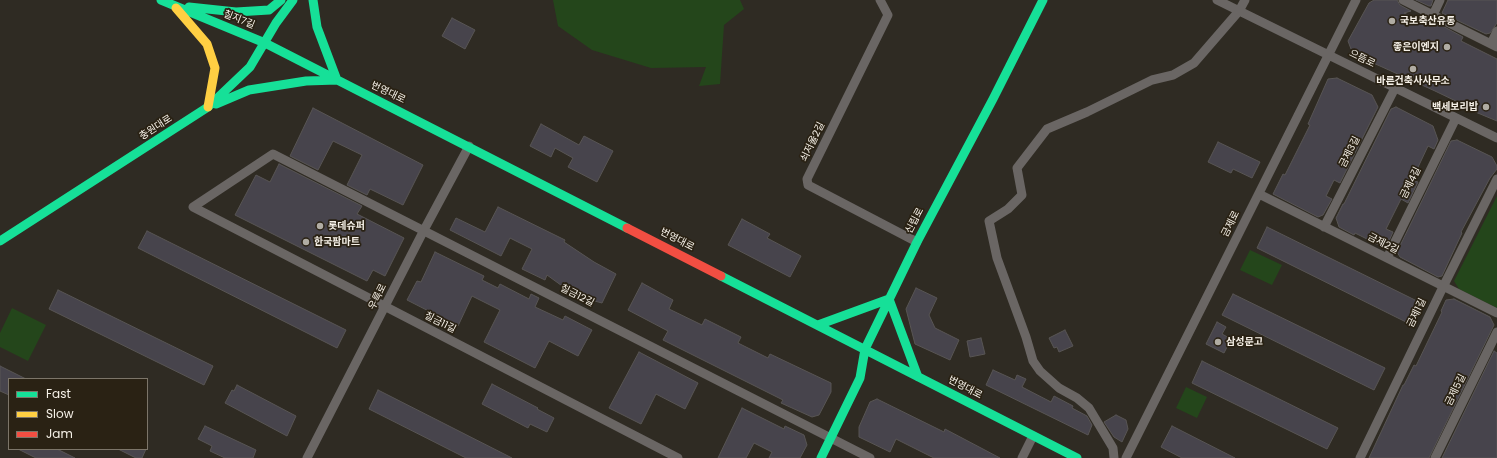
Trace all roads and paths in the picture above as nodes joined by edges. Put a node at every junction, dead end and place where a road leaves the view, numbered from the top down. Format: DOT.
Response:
graph roads {
  1 [pos="161,0"];
  2 [pos="281,0"];
  3 [pos="293,0"];
  4 [pos="313,0"];
  5 [pos="880,0"];
  6 [pos="1043,0"];
  7 [pos="1217,0"];
  8 [pos="1245,0"];
  9 [pos="1356,0"];
  10 [pos="1403,0"];
  11 [pos="1440,0"];
  12 [pos="174,5"];
  13 [pos="1239,11"];
  14 [pos="1433,15"];
  15 [pos="1497,31"];
  16 [pos="266,43"];
  17 [pos="1494,46"];
  18 [pos="1328,55"];
  19 [pos="337,80"];
  20 [pos="1395,88"];
  21 [pos="208,107"];
  22 [pos="1456,118"];
  23 [pos="1497,138"];
  24 [pos="469,146"];
  25 [pos="273,154"];
  26 [pos="1497,180"];
  27 [pos="1259,194"];
  28 [pos="1324,227"];
  29 [pos="424,230"];
  30 [pos="0,241"];
  31 [pos="917,242"];
  32 [pos="1387,258"];
  33 [pos="1443,287"];
  34 [pos="889,299"];
  35 [pos="385,308"];
  36 [pos="1497,313"];
  37 [pos="818,325"];
  38 [pos="1497,332"];
  39 [pos="865,349"];
  40 [pos="918,377"];
  41 [pos="1033,436"];
  42 [pos="831,438"];
  43 [pos="307,458"];
  44 [pos="678,458"];
  45 [pos="821,458"];
  46 [pos="870,458"];
  47 [pos="1022,458"];
  48 [pos="1077,458"];
  49 [pos="1114,458"];
  50 [pos="1126,458"];
  51 [pos="1360,458"];
  52 [pos="1435,458"];
  1 -- 12 [label="street, 칠지7길"];
  2 -- 12 [label="street"];
  3 -- 16 [label="street, 충원대로"];
  4 -- 19 [label="street"];
  5 -- 31 [label="street, 쇠저울2길"];
  6 -- 31 [label="street, 신립로"];
  7 -- 13 [label="street, 으뜸로"];
  8 -- 13 [label="street"];
  9 -- 18 [label="street, 금제로"];
  10 -- 14 [label="street"];
  11 -- 14 [label="street"];
  12 -- 16 [label="street, 칠지7길"];
  12 -- 21 [label="street"];
  13 -- 18 [label="street, 으뜸로"];
  13 -- 49 [label="street"];
  14 -- 17 [label="street"];
  15 -- 17 [label="street"];
  16 -- 19 [label="street, 번영대로"];
  16 -- 21 [label="street, 충원대로"];
  18 -- 20 [label="street, 으뜸로"];
  18 -- 27 [label="street, 금제로"];
  19 -- 21 [label="street"];
  19 -- 24 [label="street, 번영대로"];
  20 -- 22 [label="street, 으뜸로"];
  20 -- 28 [label="street, 금제3길"];
  21 -- 30 [label="street, 충원대로"];
  22 -- 23 [label="street, 으뜸로"];
  22 -- 32 [label="street, 금제4길"];
  24 -- 29 [label="street, 우륵로"];
  24 -- 37 [label="street, 번영대로"];
  25 -- 29 [label="street, 칠금12길"];
  25 -- 35 [label="street, 칠금11길"];
  26 -- 33 [label="street, 금제1길"];
  27 -- 28 [label="street, 금제2길"];
  27 -- 50 [label="street, 금제로"];
  28 -- 32 [label="street, 금제2길"];
  29 -- 35 [label="street, 우륵로"];
  29 -- 42 [label="street, 칠금12길"];
  31 -- 34 [label="street, 신립로"];
  32 -- 33 [label="street, 금제2길"];
  33 -- 36 [label="street, 금제2길"];
  33 -- 51 [label="street, 금제1길"];
  34 -- 37 [label="street"];
  34 -- 39 [label="street, 신립로"];
  34 -- 40 [label="street"];
  35 -- 43 [label="street, 우륵로"];
  35 -- 44 [label="street, 칠금11길"];
  37 -- 39 [label="street, 번영대로"];
  38 -- 52 [label="street, 금제5길"];
  39 -- 40 [label="street, 번영대로"];
  39 -- 42 [label="street, 신립로"];
  40 -- 41 [label="street, 번영대로"];
  41 -- 47 [label="street"];
  41 -- 48 [label="street, 번영대로"];
  42 -- 45 [label="street, 신립로"];
  42 -- 46 [label="street, 칠금12길"];
}
